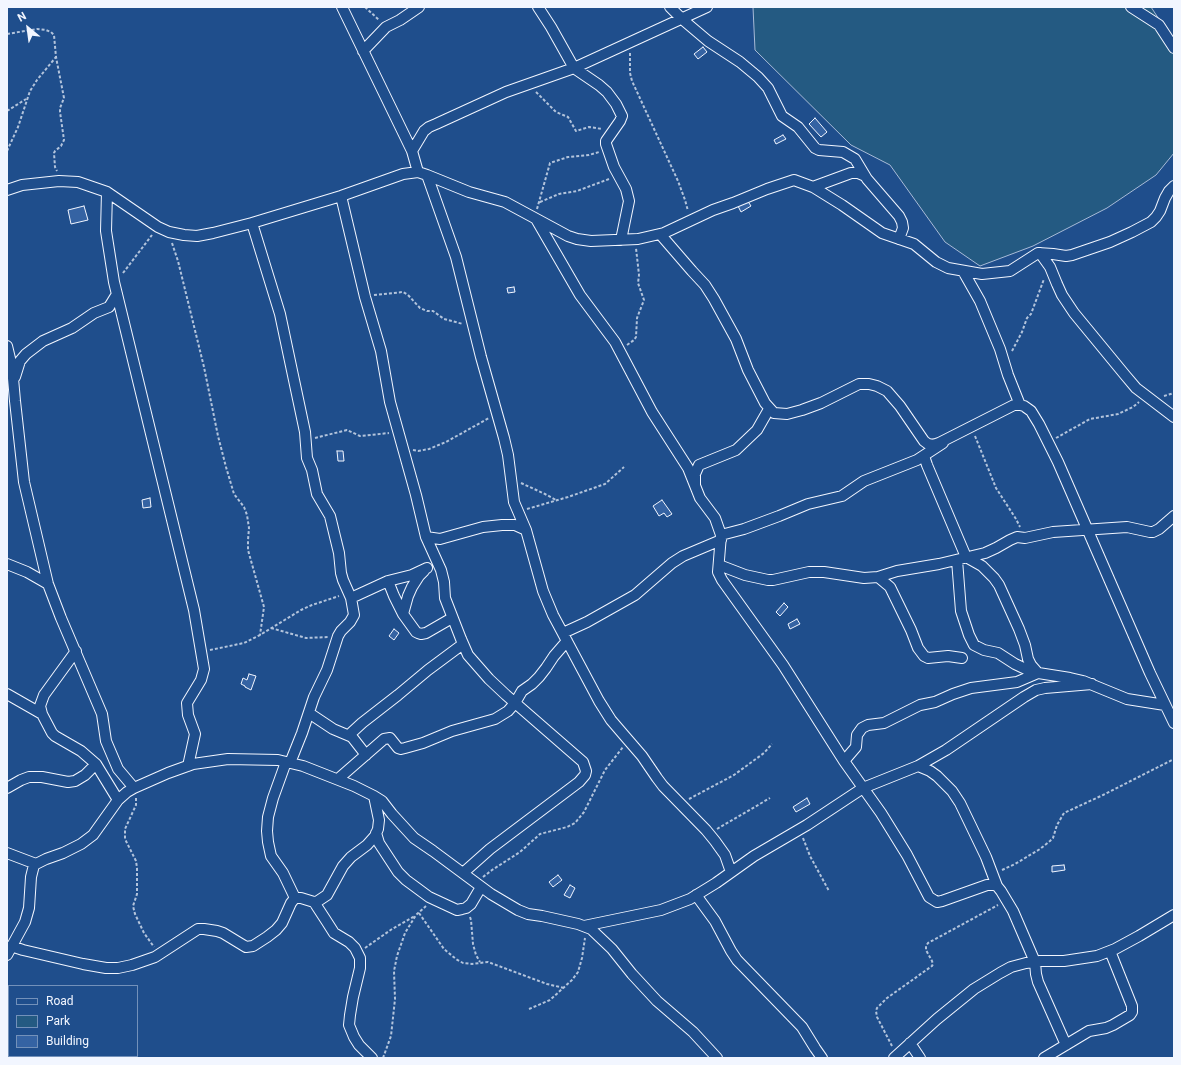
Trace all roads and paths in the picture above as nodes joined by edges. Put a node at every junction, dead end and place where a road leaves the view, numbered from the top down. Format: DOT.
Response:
graph roads {
  1 [pos="342,7"];
  2 [pos="365,7"];
  3 [pos="419,7"];
  4 [pos="538,7"];
  5 [pos="670,7"];
  6 [pos="707,7"];
  7 [pos="1131,7"];
  8 [pos="682,19"];
  9 [pos="386,27"];
  10 [pos="7,34"];
  11 [pos="630,42"];
  12 [pos="1174,48"];
  13 [pos="363,50"];
  14 [pos="56,57"];
  15 [pos="574,68"];
  16 [pos="527,85"];
  17 [pos="28,99"];
  18 [pos="7,111"];
  19 [pos="614,129"];
  20 [pos="607,148"];
  21 [pos="7,151"];
  22 [pos="412,151"];
  23 [pos="423,174"];
  24 [pos="619,176"];
  25 [pos="865,176"];
  26 [pos="71,182"];
  27 [pos="1174,186"];
  28 [pos="813,187"];
  29 [pos="7,190"];
  30 [pos="107,192"];
  31 [pos="341,196"];
  32 [pos="540,202"];
  33 [pos="535,218"];
  34 [pos="690,221"];
  35 [pos="252,223"];
  36 [pos="158,227"];
  37 [pos="169,232"];
  38 [pos="660,234"];
  39 [pos="638,239"];
  40 [pos="899,239"];
  41 [pos="621,240"];
  42 [pos="1040,253"];
  43 [pos="1049,265"];
  44 [pos="962,271"];
  45 [pos="114,282"];
  46 [pos="117,294"];
  47 [pos="365,297"];
  48 [pos="474,329"];
  49 [pos="7,346"];
  50 [pos="618,349"];
  51 [pos="1003,360"];
  52 [pos="10,367"];
  53 [pos="13,382"];
  54 [pos="1146,395"];
  55 [pos="1020,405"];
  56 [pos="769,409"];
  57 [pos="496,411"];
  58 [pos="1174,417"];
  59 [pos="972,426"];
  60 [pos="398,432"];
  61 [pos="953,435"];
  62 [pos="306,440"];
  63 [pos="1048,443"];
  64 [pos="402,446"];
  65 [pos="924,456"];
  66 [pos="624,467"];
  67 [pos="511,478"];
  68 [pos="695,486"];
  69 [pos="556,500"];
  70 [pos="518,512"];
  71 [pos="1174,516"];
  72 [pos="1087,529"];
  73 [pos="526,530"];
  74 [pos="426,537"];
  75 [pos="721,538"];
  76 [pos="1025,538"];
  77 [pos="433,554"];
  78 [pos="961,559"];
  79 [pos="7,564"];
  80 [pos="719,565"];
  81 [pos="427,568"];
  82 [pos="878,578"];
  83 [pos="388,581"];
  84 [pos="48,584"];
  85 [pos="350,596"];
  86 [pos="403,614"];
  87 [pos="452,618"];
  88 [pos="271,628"];
  89 [pos="260,635"];
  90 [pos="338,636"];
  91 [pos="565,637"];
  92 [pos="463,644"];
  93 [pos="76,651"];
  94 [pos="201,652"];
  95 [pos="962,658"];
  96 [pos="1038,673"];
  97 [pos="1092,684"];
  98 [pos="7,694"];
  99 [pos="515,703"];
  100 [pos="1165,705"];
  101 [pos="42,714"];
  102 [pos="309,714"];
  103 [pos="1174,723"];
  104 [pos="349,735"];
  105 [pos="628,740"];
  106 [pos="772,744"];
  107 [pos="366,755"];
  108 [pos="1174,759"];
  109 [pos="844,761"];
  110 [pos="288,763"];
  111 [pos="96,764"];
  112 [pos="188,766"];
  113 [pos="918,766"];
  114 [pos="338,779"];
  115 [pos="136,787"];
  116 [pos="7,788"];
  117 [pos="863,788"];
  118 [pos="374,796"];
  119 [pos="770,798"];
  120 [pos="118,800"];
  121 [pos="681,804"];
  122 [pos="800,830"];
  123 [pos="376,833"];
  124 [pos="709,833"];
  125 [pos="7,853"];
  126 [pos="36,864"];
  127 [pos="731,872"];
  128 [pos="463,873"];
  129 [pos="993,874"];
  130 [pos="479,885"];
  131 [pos="997,886"];
  132 [pos="829,891"];
  133 [pos="696,895"];
  134 [pos="295,898"];
  135 [pos="433,899"];
  136 [pos="1007,901"];
  137 [pos="314,902"];
  138 [pos="466,908"];
  139 [pos="419,913"];
  140 [pos="416,915"];
  141 [pos="1174,915"];
  142 [pos="585,926"];
  143 [pos="9,949"];
  144 [pos="1110,951"];
  145 [pos="357,952"];
  146 [pos="159,955"];
  147 [pos="480,962"];
  148 [pos="1035,962"];
  149 [pos="564,988"];
  150 [pos="529,1010"];
  151 [pos="910,1044"];
  152 [pos="1066,1045"];
  153 [pos="895,1057"];
  154 [pos="372,1058"];
  155 [pos="383,1058"];
  156 [pos="716,1058"];
  157 [pos="822,1058"];
  158 [pos="920,1058"];
  159 [pos="1044,1058"];
  1 -- 13 [label="street"];
  2 -- 9 [label="path"];
  3 -- 9 [label="street"];
  4 -- 15 [label="street"];
  5 -- 8 [label="street"];
  6 -- 8 [label="street"];
  7 -- 12 [label="street"];
  8 -- 11 [label="street"];
  8 -- 25 [label="street"];
  9 -- 13 [label="street"];
  10 -- 14 [label="path"];
  11 -- 15 [label="street"];
  11 -- 34 [label="path"];
  13 -- 22 [label="street"];
  14 -- 17 [label="path"];
  14 -- 26 [label="path"];
  15 -- 16 [label="street"];
  15 -- 19 [label="street"];
  16 -- 19 [label="path"];
  16 -- 22 [label="street"];
  17 -- 18 [label="path"];
  17 -- 21 [label="path"];
  19 -- 20 [label="street"];
  20 -- 24 [label="street"];
  20 -- 32 [label="path"];
  22 -- 23 [label="street"];
  23 -- 31 [label="street"];
  23 -- 33 [label="street"];
  23 -- 48 [label="street"];
  24 -- 32 [label="path"];
  24 -- 41 [label="street"];
  25 -- 28 [label="street"];
  25 -- 40 [label="street"];
  26 -- 29 [label="street"];
  26 -- 30 [label="street"];
  27 -- 42 [label="street"];
  28 -- 34 [label="street"];
  28 -- 40 [label="street"];
  30 -- 36 [label="street"];
  30 -- 45 [label="street"];
  31 -- 35 [label="street"];
  31 -- 47 [label="street"];
  32 -- 33 [label="path"];
  33 -- 41 [label="street"];
  33 -- 50 [label="street"];
  34 -- 38 [label="street"];
  35 -- 37 [label="street"];
  35 -- 62 [label="street"];
  36 -- 37 [label="street"];
  36 -- 45 [label="path"];
  37 -- 89 [label="path"];
  38 -- 39 [label="street"];
  38 -- 56 [label="street"];
  39 -- 41 [label="street"];
  39 -- 50 [label="path"];
  40 -- 44 [label="street"];
  42 -- 43 [label="street"];
  42 -- 44 [label="street"];
  43 -- 51 [label="path"];
  43 -- 54 [label="street"];
  44 -- 51 [label="street"];
  45 -- 46 [label="street"];
  46 -- 53 [label="street"];
  46 -- 94 [label="street"];
  47 -- 48 [label="path"];
  47 -- 60 [label="street"];
  48 -- 57 [label="street"];
  49 -- 52 [label="street"];
  50 -- 68 [label="street"];
  51 -- 55 [label="street"];
  52 -- 53 [label="street"];
  53 -- 84 [label="street"];
  54 -- 58 [label="street"];
  54 -- 63 [label="path"];
  55 -- 59 [label="street"];
  55 -- 63 [label="street"];
  56 -- 61 [label="street"];
  56 -- 68 [label="street"];
  57 -- 64 [label="path"];
  57 -- 67 [label="street"];
  59 -- 61 [label="street"];
  59 -- 76 [label="path"];
  60 -- 62 [label="path"];
  60 -- 64 [label="street"];
  61 -- 65 [label="street"];
  62 -- 85 [label="street"];
  63 -- 72 [label="street"];
  64 -- 74 [label="street"];
  65 -- 75 [label="street"];
  65 -- 78 [label="street"];
  66 -- 69 [label="path"];
  67 -- 69 [label="path"];
  67 -- 70 [label="street"];
  68 -- 75 [label="street"];
  69 -- 70 [label="path"];
  70 -- 73 [label="street"];
  71 -- 72 [label="street"];
  72 -- 76 [label="street"];
  72 -- 100 [label="street"];
  73 -- 74 [label="street"];
  73 -- 91 [label="street"];
  74 -- 77 [label="street"];
  75 -- 80 [label="street"];
  75 -- 91 [label="street"];
  76 -- 78 [label="street"];
  77 -- 81 [label="street"];
  77 -- 87 [label="street"];
  78 -- 82 [label="street"];
  78 -- 96 [label="street"];
  78 -- 96 [label="street"];
  79 -- 84 [label="street"];
  80 -- 82 [label="street"];
  80 -- 109 [label="street"];
  81 -- 83 [label="street"];
  81 -- 86 [label="street"];
  82 -- 95 [label="street"];
  83 -- 85 [label="street"];
  83 -- 86 [label="street"];
  84 -- 93 [label="street"];
  85 -- 88 [label="path"];
  85 -- 90 [label="street"];
  86 -- 87 [label="street"];
  87 -- 92 [label="street"];
  88 -- 89 [label="path"];
  88 -- 90 [label="path"];
  89 -- 94 [label="path"];
  90 -- 102 [label="street"];
  91 -- 99 [label="street"];
  91 -- 105 [label="street"];
  92 -- 99 [label="street"];
  92 -- 104 [label="street"];
  93 -- 101 [label="street"];
  93 -- 115 [label="street"];
  94 -- 112 [label="street"];
  96 -- 97 [label="street"];
  96 -- 109 [label="street"];
  97 -- 100 [label="street"];
  97 -- 113 [label="street"];
  98 -- 101 [label="street"];
  99 -- 107 [label="street"];
  99 -- 128 [label="street"];
  100 -- 103 [label="street"];
  101 -- 111 [label="street"];
  102 -- 104 [label="street"];
  102 -- 110 [label="street"];
  104 -- 107 [label="street"];
  105 -- 121 [label="street"];
  105 -- 130 [label="path"];
  106 -- 121 [label="path"];
  107 -- 114 [label="street"];
  108 -- 129 [label="path"];
  109 -- 117 [label="street"];
  110 -- 112 [label="street"];
  110 -- 114 [label="street"];
  110 -- 134 [label="street"];
  111 -- 116 [label="street"];
  111 -- 120 [label="street"];
  112 -- 115 [label="street"];
  113 -- 117 [label="street"];
  113 -- 129 [label="street"];
  114 -- 118 [label="street"];
  115 -- 120 [label="street"];
  115 -- 146 [label="path"];
  117 -- 122 [label="street"];
  117 -- 131 [label="street"];
  118 -- 123 [label="street"];
  118 -- 128 [label="street"];
  119 -- 124 [label="path"];
  120 -- 126 [label="street"];
  121 -- 124 [label="street"];
  122 -- 127 [label="street"];
  122 -- 132 [label="path"];
  123 -- 135 [label="street"];
  123 -- 137 [label="street"];
  124 -- 127 [label="street"];
  125 -- 126 [label="street"];
  126 -- 143 [label="street"];
  127 -- 133 [label="street"];
  128 -- 130 [label="street"];
  129 -- 131 [label="street"];
  130 -- 138 [label="street"];
  130 -- 142 [label="street"];
  131 -- 136 [label="street"];
  133 -- 142 [label="street"];
  133 -- 157 [label="street"];
  134 -- 137 [label="street"];
  134 -- 146 [label="street"];
  135 -- 138 [label="street"];
  135 -- 139 [label="path"];
  136 -- 148 [label="street"];
  136 -- 153 [label="path"];
  137 -- 145 [label="street"];
  138 -- 147 [label="path"];
  139 -- 140 [label="path"];
  139 -- 147 [label="path"];
  140 -- 145 [label="path"];
  140 -- 155 [label="path"];
  141 -- 144 [label="street"];
  142 -- 149 [label="path"];
  142 -- 156 [label="street"];
  143 -- 146 [label="street"];
  144 -- 148 [label="street"];
  144 -- 152 [label="street"];
  145 -- 154 [label="street"];
  147 -- 149 [label="path"];
  148 -- 151 [label="street"];
  148 -- 152 [label="street"];
  149 -- 150 [label="path"];
  151 -- 153 [label="street"];
  151 -- 158 [label="street"];
  152 -- 159 [label="street"];
}
